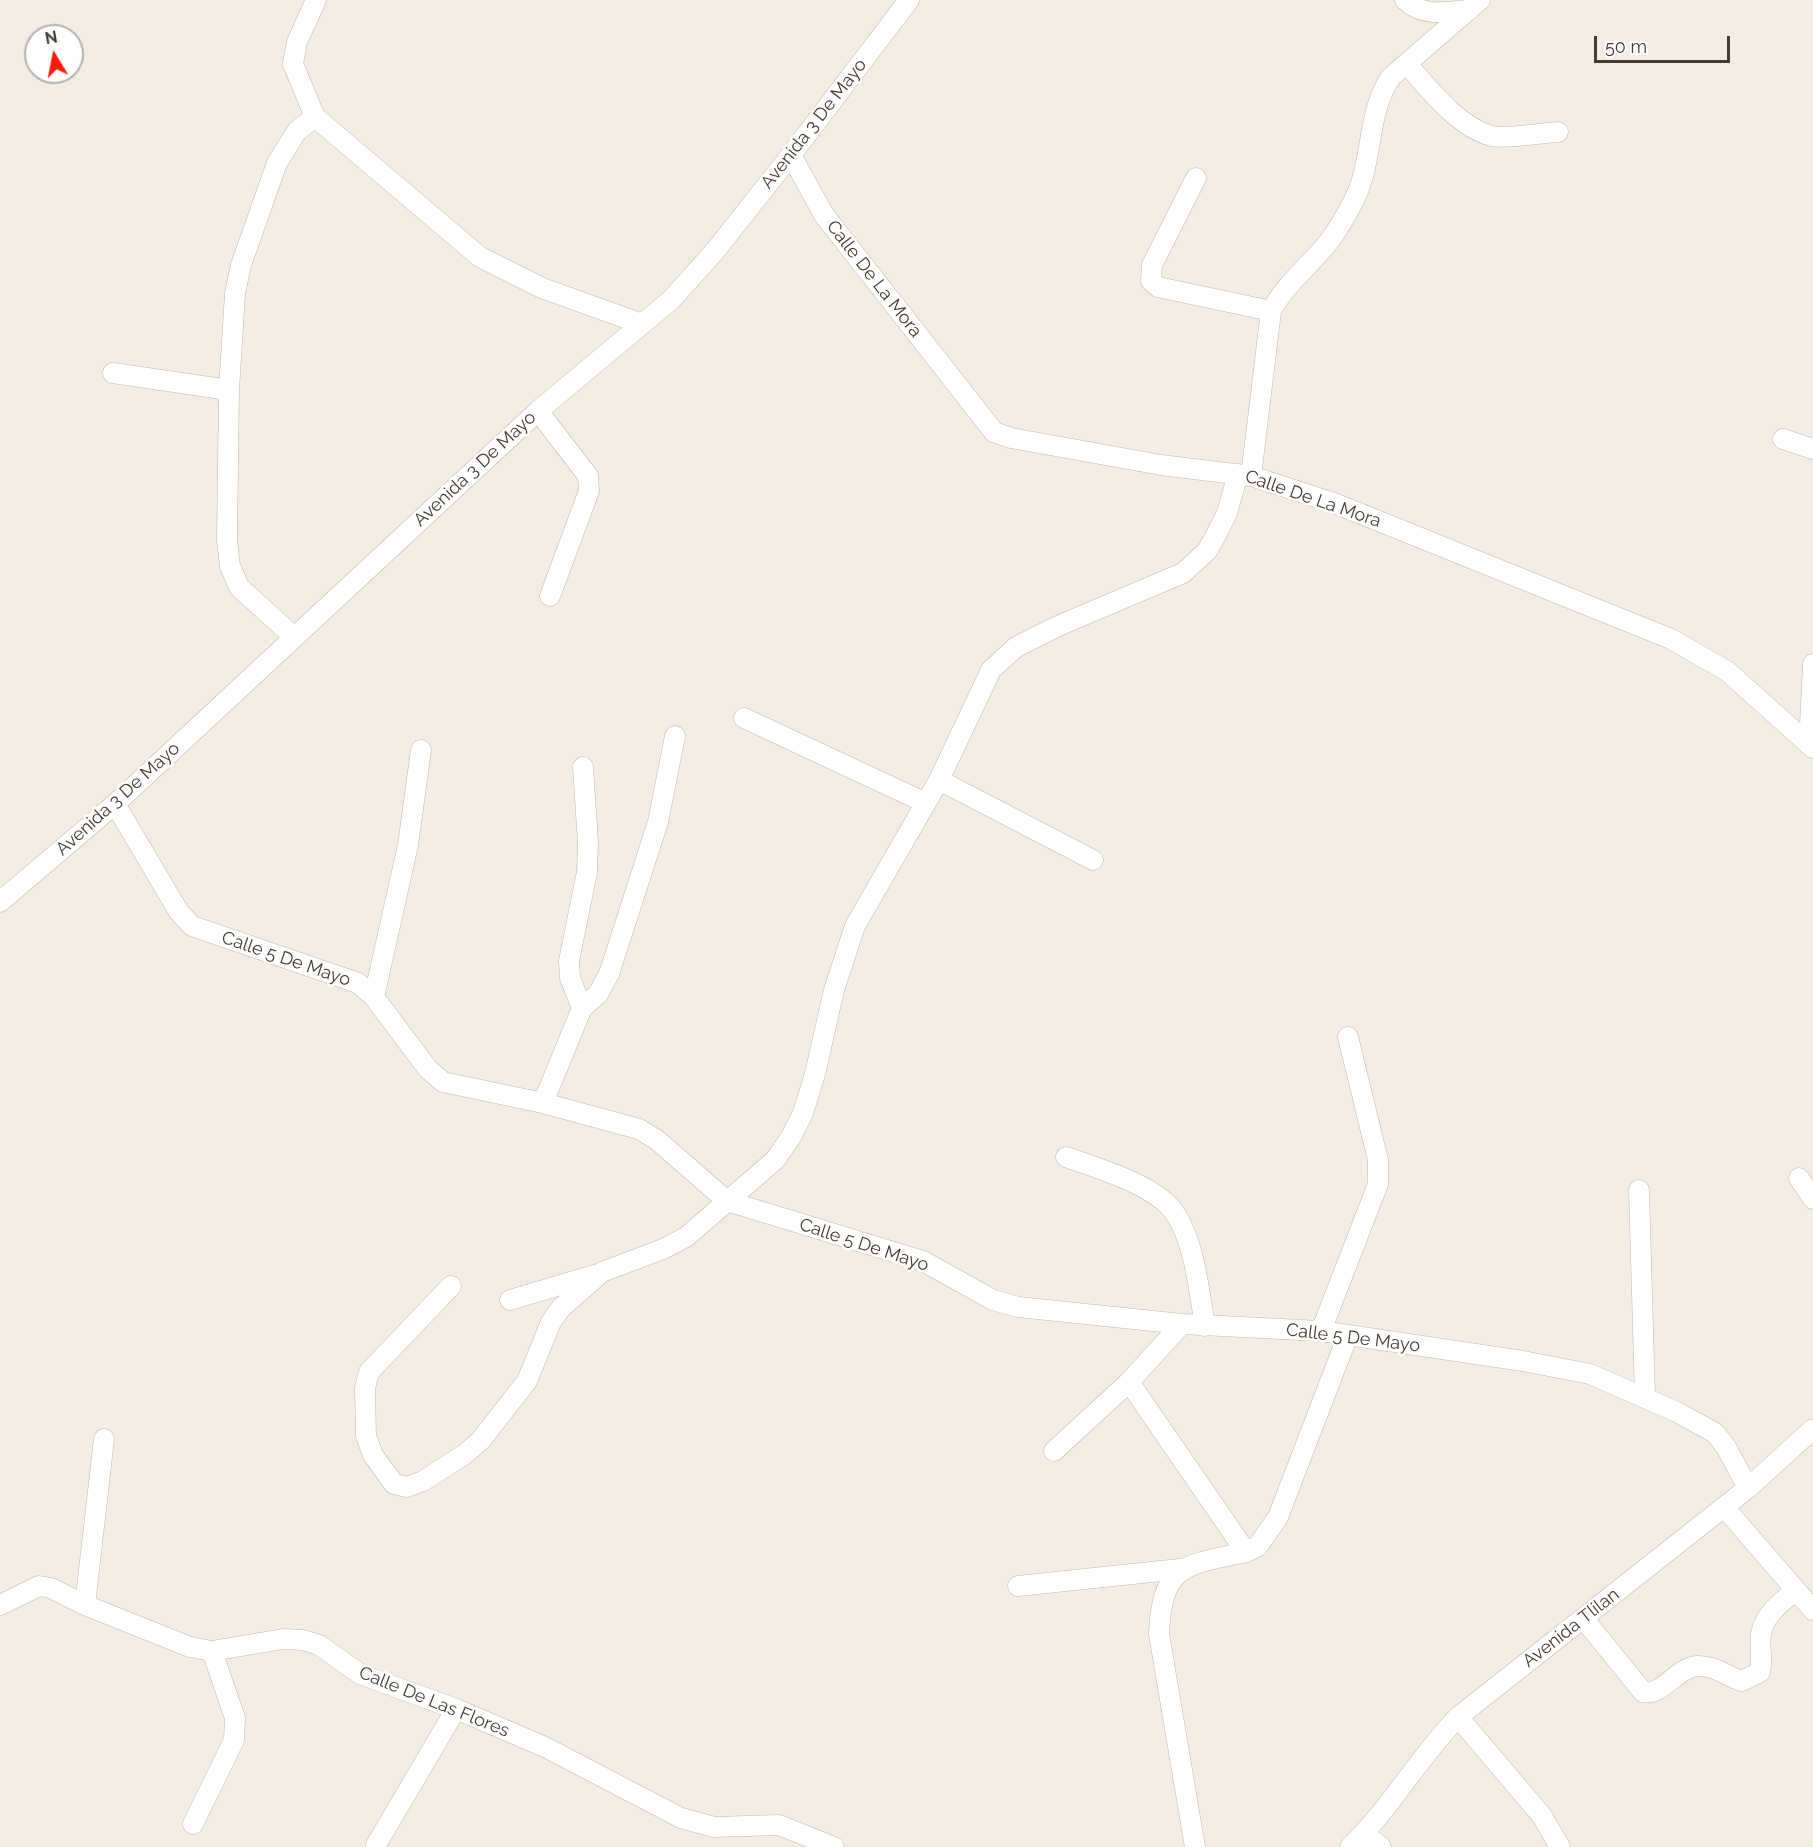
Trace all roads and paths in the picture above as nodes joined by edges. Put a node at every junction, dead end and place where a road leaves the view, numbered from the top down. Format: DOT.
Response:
graph roads {
  1 [pos="316,0"];
  2 [pos="909,0"];
  3 [pos="1405,0"];
  4 [pos="1475,5"];
  5 [pos="1407,64"];
  6 [pos="315,117"];
  7 [pos="1558,132"];
  8 [pos="791,154"];
  9 [pos="1196,178"];
  10 [pos="1271,311"];
  11 [pos="642,324"];
  12 [pos="113,373"];
  13 [pos="229,390"];
  14 [pos="538,411"];
  15 [pos="1783,439"];
  16 [pos="1813,449"];
  17 [pos="1245,475"];
  18 [pos="550,596"];
  19 [pos="294,637"];
  20 [pos="1813,664"];
  21 [pos="744,718"];
  22 [pos="675,736"];
  23 [pos="1811,746"];
  24 [pos="421,750"];
  25 [pos="583,767"];
  26 [pos="939,780"];
  27 [pos="926,803"];
  28 [pos="115,804"];
  29 [pos="1093,860"];
  30 [pos="0,902"];
  31 [pos="374,997"];
  32 [pos="582,1008"];
  33 [pos="1348,1037"];
  34 [pos="543,1103"];
  35 [pos="1066,1157"];
  36 [pos="1798,1178"];
  37 [pos="1639,1190"];
  38 [pos="1813,1199"];
  39 [pos="727,1201"];
  40 [pos="602,1272"];
  41 [pos="451,1286"];
  42 [pos="510,1300"];
  43 [pos="1182,1324"];
  44 [pos="1205,1326"];
  45 [pos="1321,1331"];
  46 [pos="1348,1335"];
  47 [pos="1129,1382"];
  48 [pos="1645,1397"];
  49 [pos="1813,1429"];
  50 [pos="104,1439"];
  51 [pos="1054,1451"];
  52 [pos="1748,1488"];
  53 [pos="1724,1507"];
  54 [pos="1246,1552"];
  55 [pos="1180,1569"];
  56 [pos="1017,1586"];
  57 [pos="1796,1590"];
  58 [pos="0,1605"];
  59 [pos="86,1605"];
  60 [pos="1813,1610"];
  61 [pos="1583,1618"];
  62 [pos="212,1651"];
  63 [pos="456,1709"];
  64 [pos="1458,1717"];
  65 [pos="193,1824"];
  66 [pos="1364,1833"];
  67 [pos="376,1845"];
  68 [pos="834,1847"];
  69 [pos="1195,1847"];
  70 [pos="1350,1847"];
  71 [pos="1381,1847"];
  72 [pos="1560,1847"];
  1 -- 6 [label="street"];
  2 -- 8 [label="street, Avenida 3 De Mayo"];
  3 -- 4 [label="street"];
  4 -- 5 [label="street"];
  5 -- 7 [label="street"];
  5 -- 10 [label="street"];
  6 -- 11 [label="street"];
  6 -- 13 [label="street"];
  8 -- 11 [label="street, Avenida 3 De Mayo"];
  8 -- 17 [label="street, Calle De La Mora"];
  9 -- 10 [label="street"];
  10 -- 17 [label="street"];
  11 -- 14 [label="street, Avenida 3 De Mayo"];
  12 -- 13 [label="street"];
  13 -- 19 [label="street"];
  14 -- 18 [label="street"];
  14 -- 19 [label="street, Avenida 3 De Mayo"];
  15 -- 16 [label="street"];
  17 -- 23 [label="street, Calle De La Mora"];
  17 -- 26 [label="street"];
  19 -- 28 [label="street, Avenida 3 De Mayo"];
  20 -- 23 [label="street"];
  21 -- 27 [label="street"];
  22 -- 32 [label="street"];
  24 -- 31 [label="street"];
  25 -- 32 [label="street"];
  26 -- 27 [label="street"];
  26 -- 29 [label="street"];
  27 -- 39 [label="street"];
  28 -- 30 [label="street, Avenida 3 De Mayo"];
  28 -- 31 [label="street, Calle 5 De Mayo"];
  31 -- 34 [label="street, Calle 5 De Mayo"];
  32 -- 34 [label="street"];
  33 -- 45 [label="street"];
  34 -- 39 [label="street, Calle 5 De Mayo"];
  35 -- 44 [label="street"];
  36 -- 38 [label="street"];
  37 -- 48 [label="street"];
  39 -- 40 [label="street"];
  39 -- 43 [label="street, Calle 5 De Mayo"];
  40 -- 41 [label="street"];
  40 -- 42 [label="street"];
  43 -- 44 [label="street, Calle 5 De Mayo"];
  43 -- 47 [label="street"];
  44 -- 45 [label="street, Calle 5 De Mayo"];
  45 -- 46 [label="street, Calle 5 De Mayo"];
  46 -- 48 [label="street, Calle 5 De Mayo"];
  46 -- 54 [label="street"];
  47 -- 51 [label="street"];
  47 -- 54 [label="street"];
  48 -- 52 [label="street, Calle 5 De Mayo"];
  49 -- 52 [label="street, Avenida Tlilan"];
  50 -- 59 [label="street"];
  52 -- 53 [label="street, Avenida Tlilan"];
  53 -- 57 [label="street"];
  53 -- 61 [label="street, Avenida Tlilan"];
  54 -- 55 [label="street"];
  55 -- 56 [label="street"];
  55 -- 69 [label="street"];
  57 -- 60 [label="street"];
  57 -- 61 [label="street"];
  58 -- 59 [label="street, Calle De Las Flores"];
  59 -- 62 [label="street, Calle De Las Flores"];
  61 -- 64 [label="street, Avenida Tlilan"];
  62 -- 63 [label="street, Calle De Las Flores"];
  62 -- 65 [label="street"];
  63 -- 67 [label="street"];
  63 -- 68 [label="street, Calle De Las Flores"];
  64 -- 66 [label="street, Avenida Tlilan"];
  64 -- 72 [label="street"];
  66 -- 70 [label="street, Avenida Tlilan"];
  66 -- 71 [label="street"];
}
